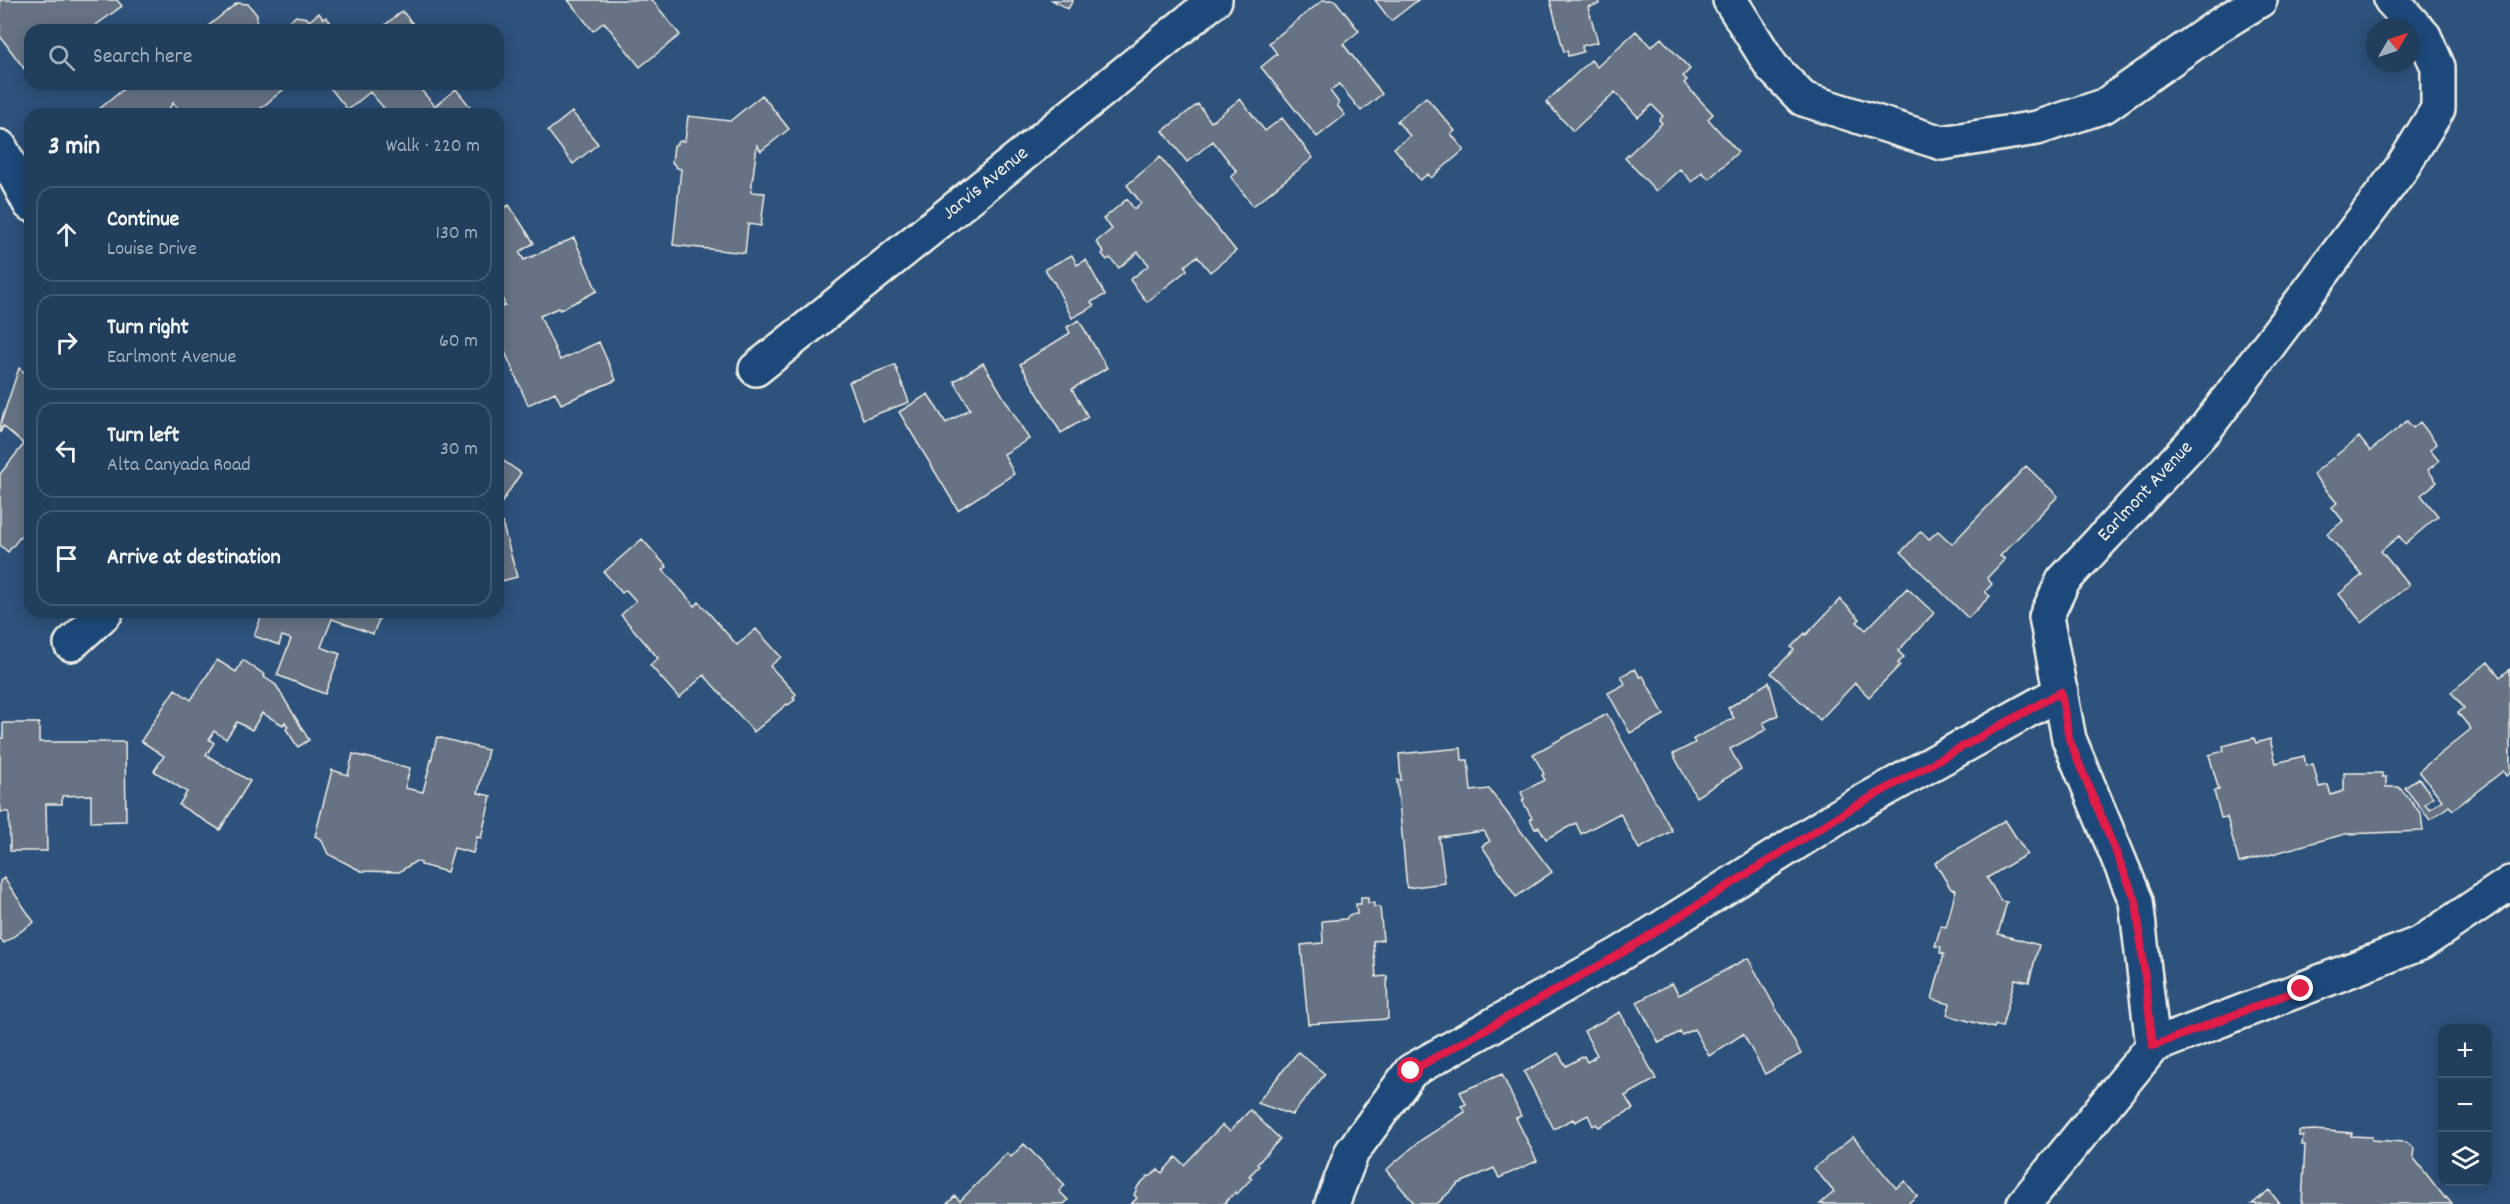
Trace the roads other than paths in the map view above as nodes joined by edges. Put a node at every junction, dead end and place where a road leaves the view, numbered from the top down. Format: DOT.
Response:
graph roads {
  1 [pos="1215,0"];
  2 [pos="1730,0"];
  3 [pos="2260,0"];
  4 [pos="2391,0"];
  5 [pos="0,147"];
  6 [pos="24,193"];
  7 [pos="756,369"];
  8 [pos="99,618"];
  9 [pos="71,644"];
  10 [pos="2061,692"];
  11 [pos="2510,883"];
  12 [pos="2153,1046"];
  13 [pos="1332,1204"];
  14 [pos="2024,1204"];
  1 -- 7 [label="street, Jarvis Avenue"];
  2 -- 3 [label="street"];
  4 -- 10 [label="street, Earlmont Avenue"];
  5 -- 6 [label="street"];
  8 -- 9 [label="street"];
  10 -- 12 [label="street, Earlmont Avenue"];
  10 -- 13 [label="street"];
  11 -- 12 [label="street"];
  12 -- 14 [label="street"];
}
